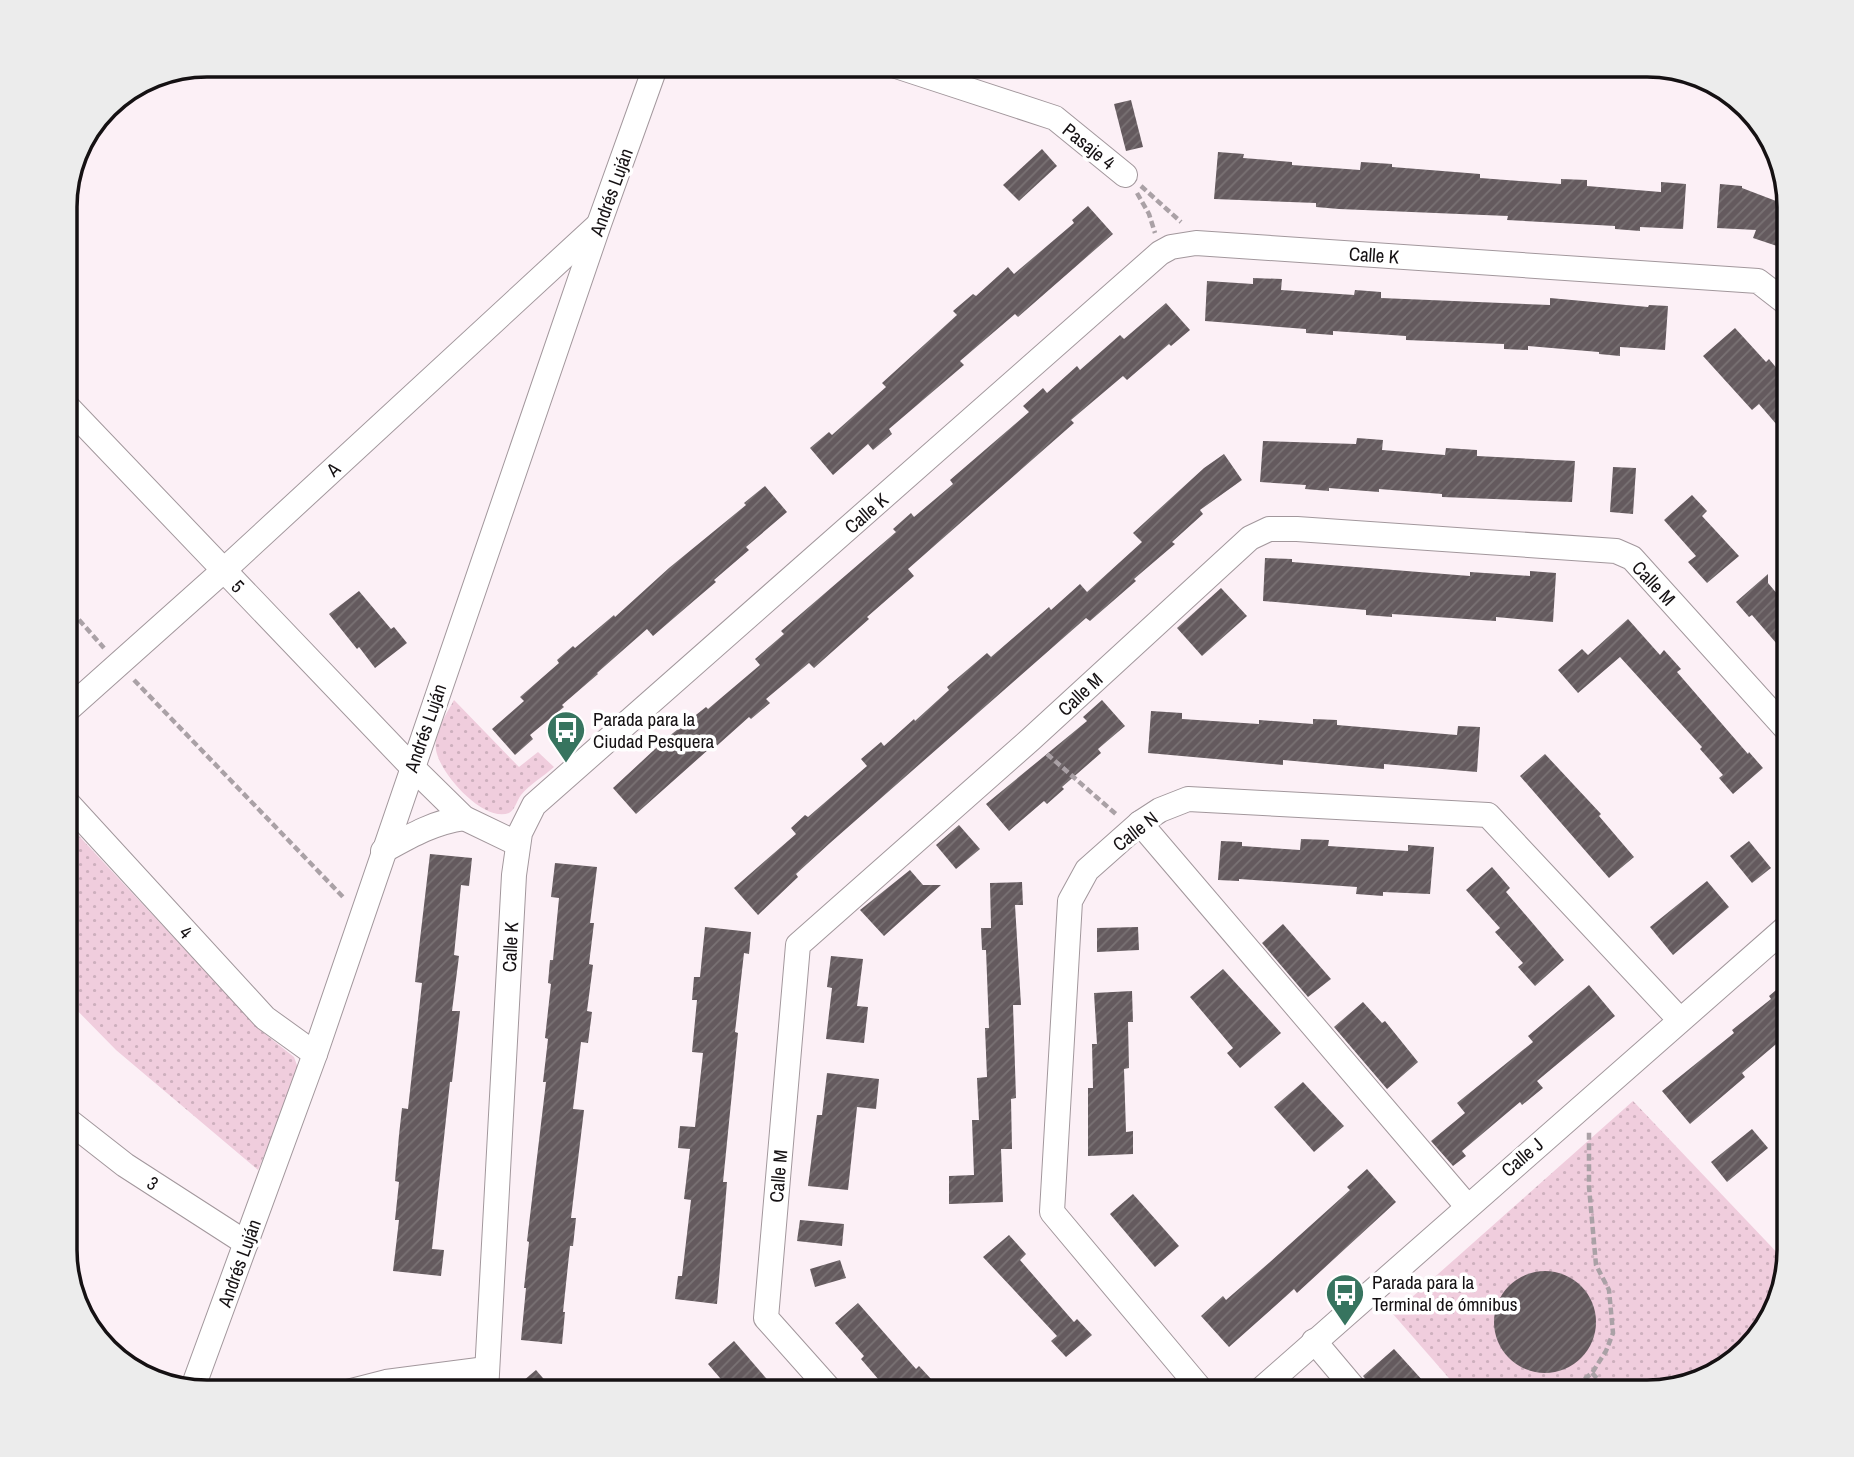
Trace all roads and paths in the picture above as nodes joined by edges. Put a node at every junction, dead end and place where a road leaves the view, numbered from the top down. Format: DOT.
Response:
graph roads {
  1 [pos="652,77"];
  2 [pos="930,77"];
  3 [pos="1125,175"];
  4 [pos="599,224"];
  5 [pos="1196,243"];
  6 [pos="1160,253"];
  7 [pos="1777,296"];
  8 [pos="77,417"];
  9 [pos="223,571"];
  10 [pos="77,618"];
  11 [pos="118,664"];
  12 [pos="77,701"];
  13 [pos="1777,719"];
  14 [pos="1031,739"];
  15 [pos="412,767"];
  16 [pos="77,813"];
  17 [pos="464,818"];
  18 [pos="1137,826"];
  19 [pos="518,844"];
  20 [pos="383,851"];
  21 [pos="361,916"];
  22 [pos="1777,935"];
  23 [pos="1680,1020"];
  24 [pos="315,1054"];
  25 [pos="1589,1100"];
  26 [pos="77,1127"];
  27 [pos="1467,1206"];
  28 [pos="246,1243"];
  29 [pos="1314,1341"];
  30 [pos="1592,1373"];
  31 [pos="196,1379"];
  32 [pos="486,1380"];
  33 [pos="821,1380"];
  34 [pos="1193,1380"];
  35 [pos="1271,1380"];
  36 [pos="1347,1380"];
  37 [pos="1583,1380"];
  38 [pos="1599,1380"];
  1 -- 4 [label="street, Andrés Luján"];
  2 -- 3 [label="street, Pasaje 4"];
  3 -- 5 [label="path"];
  3 -- 6 [label="path"];
  4 -- 9 [label="street, A"];
  4 -- 15 [label="street, Andrés Luján"];
  5 -- 6 [label="street, Calle K"];
  5 -- 7 [label="street, Calle K"];
  6 -- 19 [label="street, Calle K"];
  8 -- 9 [label="street, 5"];
  9 -- 11 [label="street, A"];
  9 -- 15 [label="street, 5"];
  10 -- 11 [label="path"];
  11 -- 12 [label="street, A"];
  11 -- 21 [label="path"];
  13 -- 14 [label="street, Calle M"];
  14 -- 18 [label="path"];
  14 -- 33 [label="street, Calle M"];
  15 -- 17 [label="street, 5"];
  15 -- 20 [label="street, Andrés Luján"];
  16 -- 24 [label="street, 4"];
  17 -- 19 [label="street, 5"];
  17 -- 20 [label="street"];
  18 -- 23 [label="street, Calle N"];
  18 -- 27 [label="street"];
  18 -- 34 [label="street, Calle N"];
  19 -- 32 [label="street, Calle K"];
  20 -- 21 [label="street, Andrés Luján"];
  21 -- 24 [label="street, Andrés Luján"];
  22 -- 23 [label="street, Calle J"];
  23 -- 25 [label="street, Calle J"];
  24 -- 28 [label="street, Andrés Luján"];
  25 -- 27 [label="street, Calle J"];
  25 -- 30 [label="path"];
  26 -- 28 [label="street, 3"];
  27 -- 29 [label="street, Calle J"];
  28 -- 31 [label="street, Andrés Luján"];
  29 -- 35 [label="street, Calle J"];
  29 -- 36 [label="street"];
  30 -- 37 [label="path"];
  30 -- 38 [label="path"];
}
